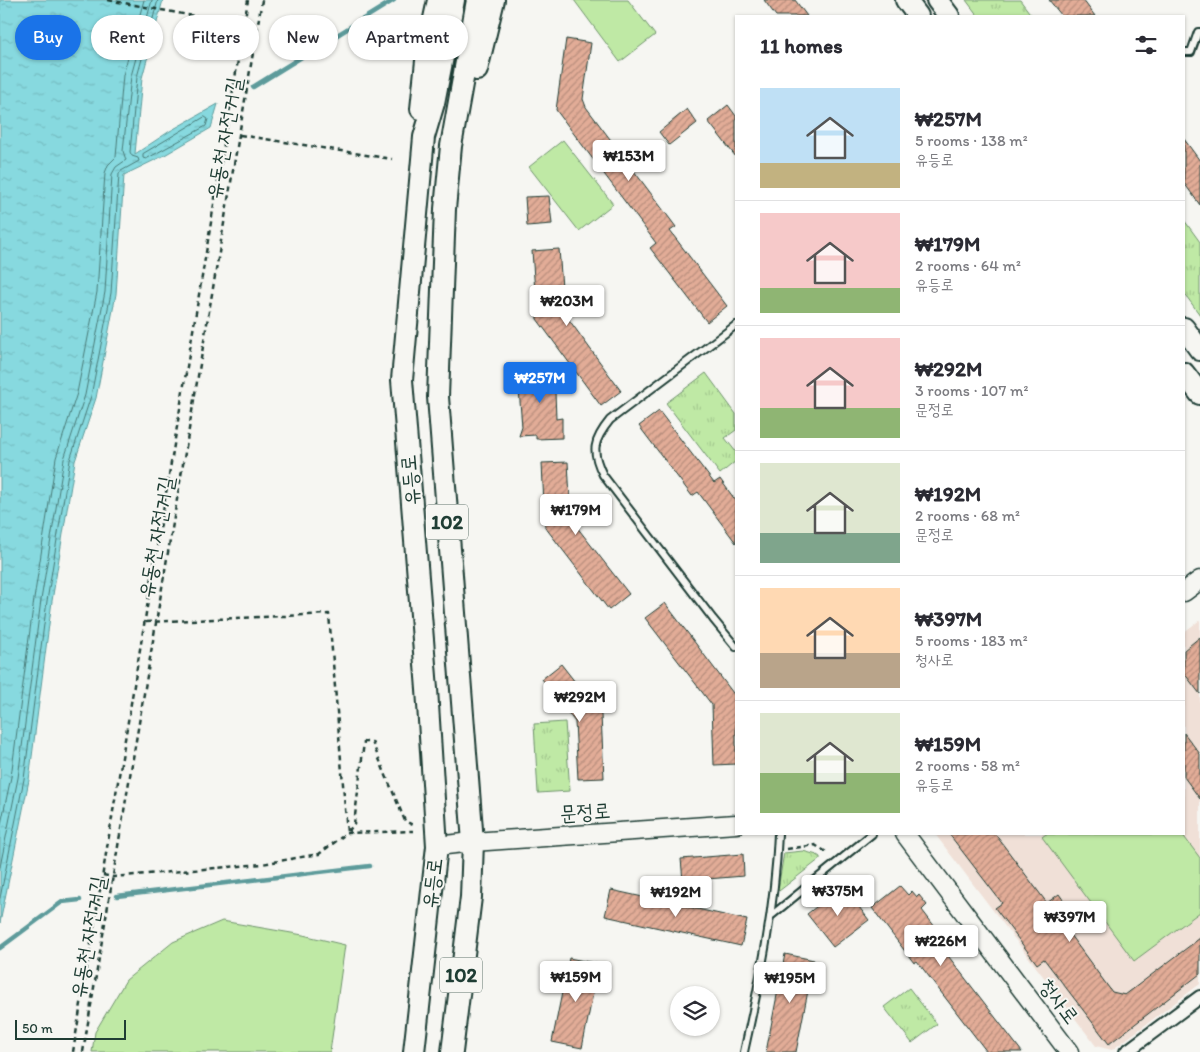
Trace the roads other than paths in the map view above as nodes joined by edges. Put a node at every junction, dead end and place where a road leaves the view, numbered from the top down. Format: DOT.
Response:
graph roads {
  1 [pos="438,0"];
  2 [pos="454,0"];
  3 [pos="477,0"];
  4 [pos="494,0"];
  5 [pos="906,0"];
  6 [pos="937,0"];
  7 [pos="917,15"];
  8 [pos="948,15"];
  9 [pos="1199,33"];
  10 [pos="1185,52"];
  11 [pos="424,137"];
  12 [pos="451,146"];
  13 [pos="735,326"];
  14 [pos="1185,329"];
  15 [pos="1200,350"];
  16 [pos="1185,374"];
  17 [pos="1200,394"];
  18 [pos="1200,580"];
  19 [pos="1185,591"];
  20 [pos="735,647"];
  21 [pos="735,824"];
  22 [pos="778,835"];
  23 [pos="871,835"];
  24 [pos="906,835"];
  25 [pos="473,842"];
  26 [pos="437,846"];
  27 [pos="772,914"];
  28 [pos="1200,997"];
  29 [pos="414,1052"];
  30 [pos="452,1052"];
  31 [pos="744,1052"];
  32 [pos="1069,1052"];
  33 [pos="1126,1052"];
  1 -- 11 [label="main road"];
  2 -- 11 [label="main road, 유등로"];
  3 -- 12 [label="main road, 유등로"];
  4 -- 12 [label="main road, 102"];
  5 -- 7 [label="main road"];
  6 -- 8 [label="main road"];
  9 -- 10 [label="lane"];
  11 -- 26 [label="main road, 유등로 / 102"];
  12 -- 25 [label="main road, 유등로 / 102"];
  13 -- 20 [label="lane"];
  14 -- 15 [label="main road"];
  16 -- 17 [label="main road"];
  18 -- 19 [label="main road"];
  21 -- 25 [label="main road, 문정로"];
  22 -- 27 [label="lane"];
  23 -- 27 [label="lane"];
  24 -- 32 [label="main road, 청사로"];
  25 -- 26 [label="main road, 문정로"];
  25 -- 30 [label="main road, 유등로 / 102"];
  26 -- 29 [label="main road, 유등로 / 102"];
  27 -- 31 [label="lane"];
  28 -- 33 [label="street"];
}
